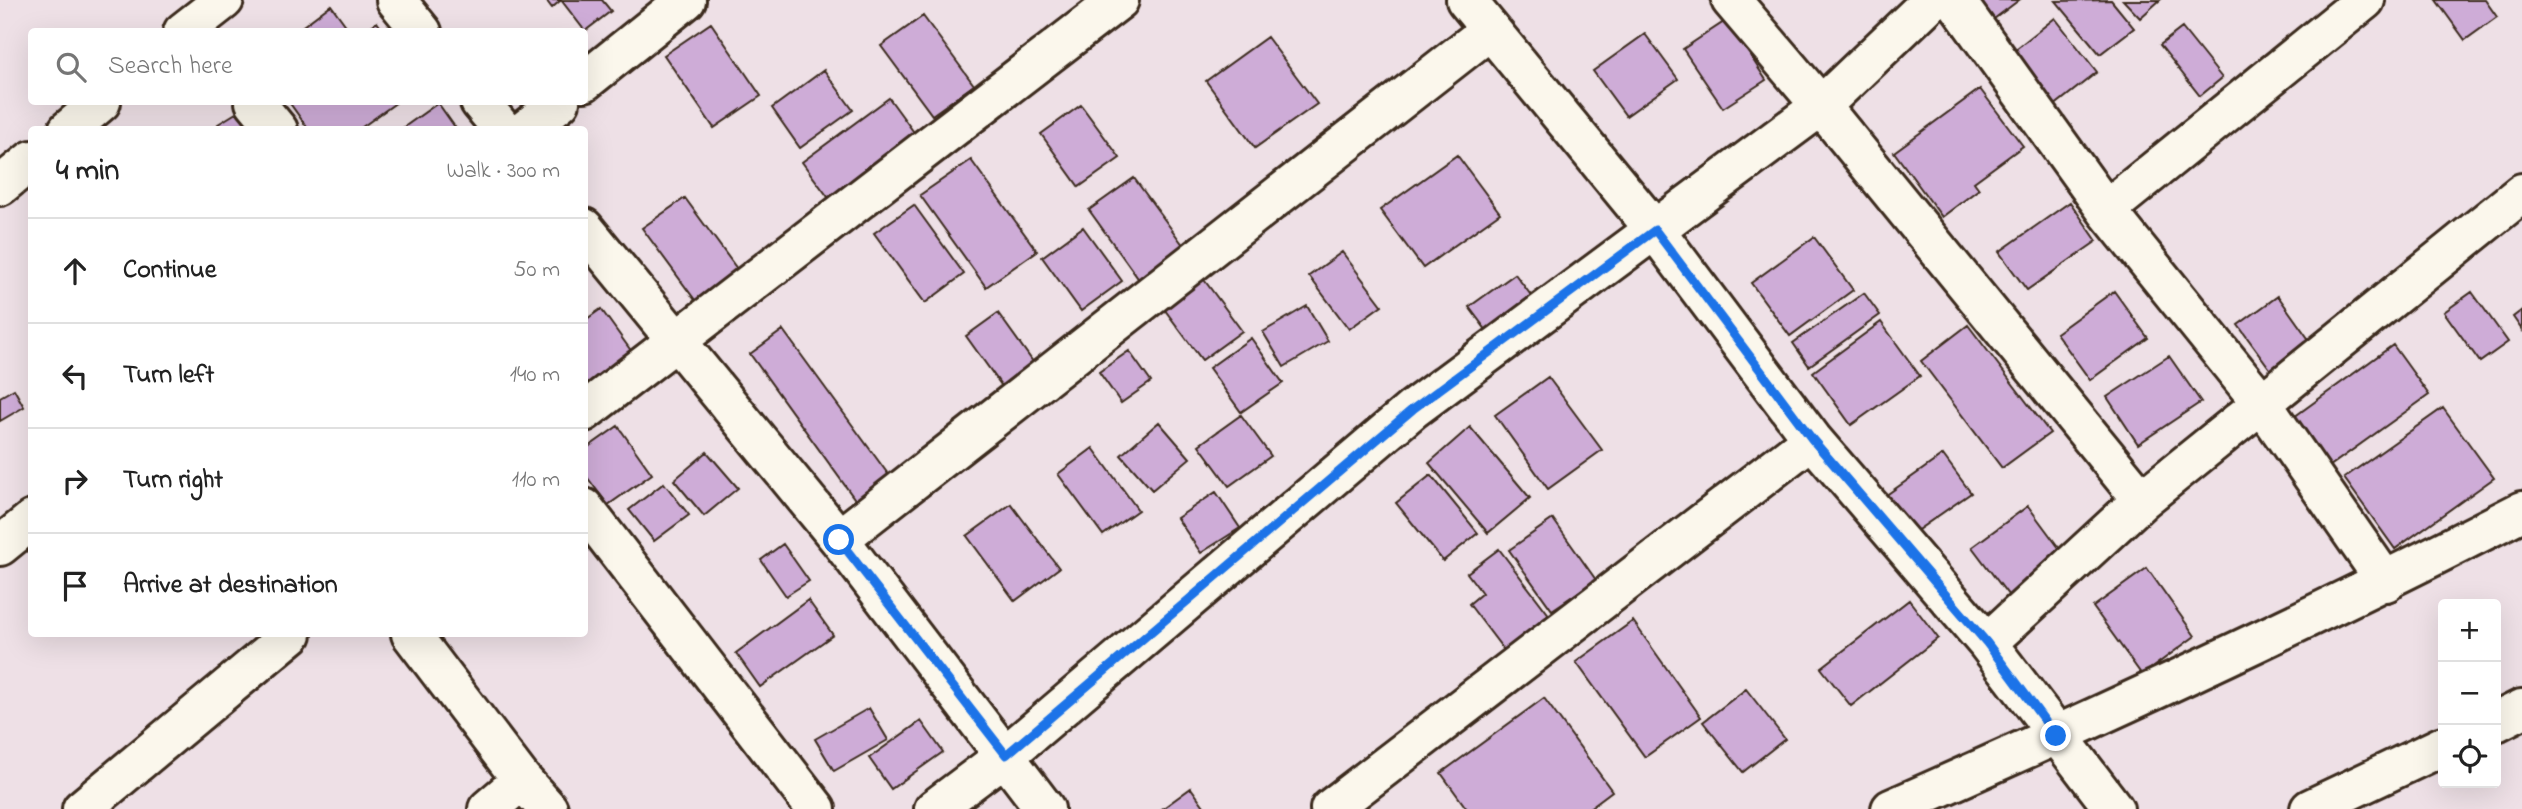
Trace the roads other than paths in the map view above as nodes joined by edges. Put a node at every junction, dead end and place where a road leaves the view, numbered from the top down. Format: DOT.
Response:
graph roads {
  1 [pos="224,0"];
  2 [pos="397,0"];
  3 [pos="686,0"];
  4 [pos="1119,0"];
  5 [pos="1466,0"];
  6 [pos="1731,0"];
  7 [pos="1932,0"];
  8 [pos="1955,0"];
  9 [pos="2365,0"];
  10 [pos="192,28"];
  11 [pos="419,28"];
  12 [pos="1490,30"];
  13 [pos="588,79"];
  14 [pos="97,105"];
  15 [pos="257,105"];
  16 [pos="482,105"];
  17 [pos="556,105"];
  18 [pos="1821,106"];
  19 [pos="73,126"];
  20 [pos="275,126"];
  21 [pos="500,126"];
  22 [pos="530,126"];
  23 [pos="28,163"];
  24 [pos="0,186"];
  25 [pos="2522,193"];
  26 [pos="2106,210"];
  27 [pos="1655,230"];
  28 [pos="588,233"];
  29 [pos="679,341"];
  30 [pos="2262,402"];
  31 [pos="588,409"];
  32 [pos="1812,439"];
  33 [pos="2142,500"];
  34 [pos="2522,512"];
  35 [pos="588,513"];
  36 [pos="28,523"];
  37 [pos="839,540"];
  38 [pos="0,546"];
  39 [pos="2386,582"];
  40 [pos="288,637"];
  41 [pos="413,637"];
  42 [pos="1987,643"];
  43 [pos="2522,709"];
  44 [pos="2501,720"];
  45 [pos="2056,736"];
  46 [pos="2438,748"];
  47 [pos="1006,755"];
  48 [pos="523,780"];
  49 [pos="82,809"];
  50 [pos="488,809"];
  51 [pos="548,809"];
  52 [pos="816,809"];
  53 [pos="934,809"];
  54 [pos="1045,809"];
  55 [pos="1330,809"];
  56 [pos="1891,809"];
  57 [pos="2114,809"];
  58 [pos="2310,809"];
  1 -- 10 [label="street"];
  2 -- 11 [label="street"];
  3 -- 13 [label="street"];
  4 -- 29 [label="street"];
  5 -- 12 [label="street"];
  6 -- 18 [label="street"];
  7 -- 18 [label="street"];
  8 -- 26 [label="street"];
  9 -- 26 [label="street"];
  12 -- 27 [label="street"];
  12 -- 37 [label="street"];
  14 -- 19 [label="street"];
  15 -- 20 [label="street"];
  16 -- 21 [label="street"];
  17 -- 22 [label="street"];
  18 -- 27 [label="street"];
  18 -- 33 [label="street"];
  23 -- 24 [label="street"];
  25 -- 30 [label="street"];
  26 -- 30 [label="street"];
  27 -- 32 [label="street"];
  27 -- 47 [label="street"];
  28 -- 29 [label="street"];
  29 -- 31 [label="street"];
  29 -- 37 [label="street"];
  30 -- 33 [label="street"];
  30 -- 39 [label="street"];
  32 -- 42 [label="street"];
  32 -- 55 [label="street"];
  33 -- 42 [label="street"];
  34 -- 39 [label="street"];
  35 -- 52 [label="street"];
  36 -- 38 [label="street"];
  37 -- 47 [label="street"];
  39 -- 45 [label="street"];
  40 -- 49 [label="street"];
  41 -- 48 [label="street"];
  42 -- 45 [label="street"];
  43 -- 44 [label="street"];
  45 -- 56 [label="street"];
  45 -- 57 [label="street"];
  46 -- 58 [label="street"];
  47 -- 53 [label="street"];
  47 -- 54 [label="street"];
  48 -- 50 [label="street"];
  48 -- 51 [label="street"];
}
